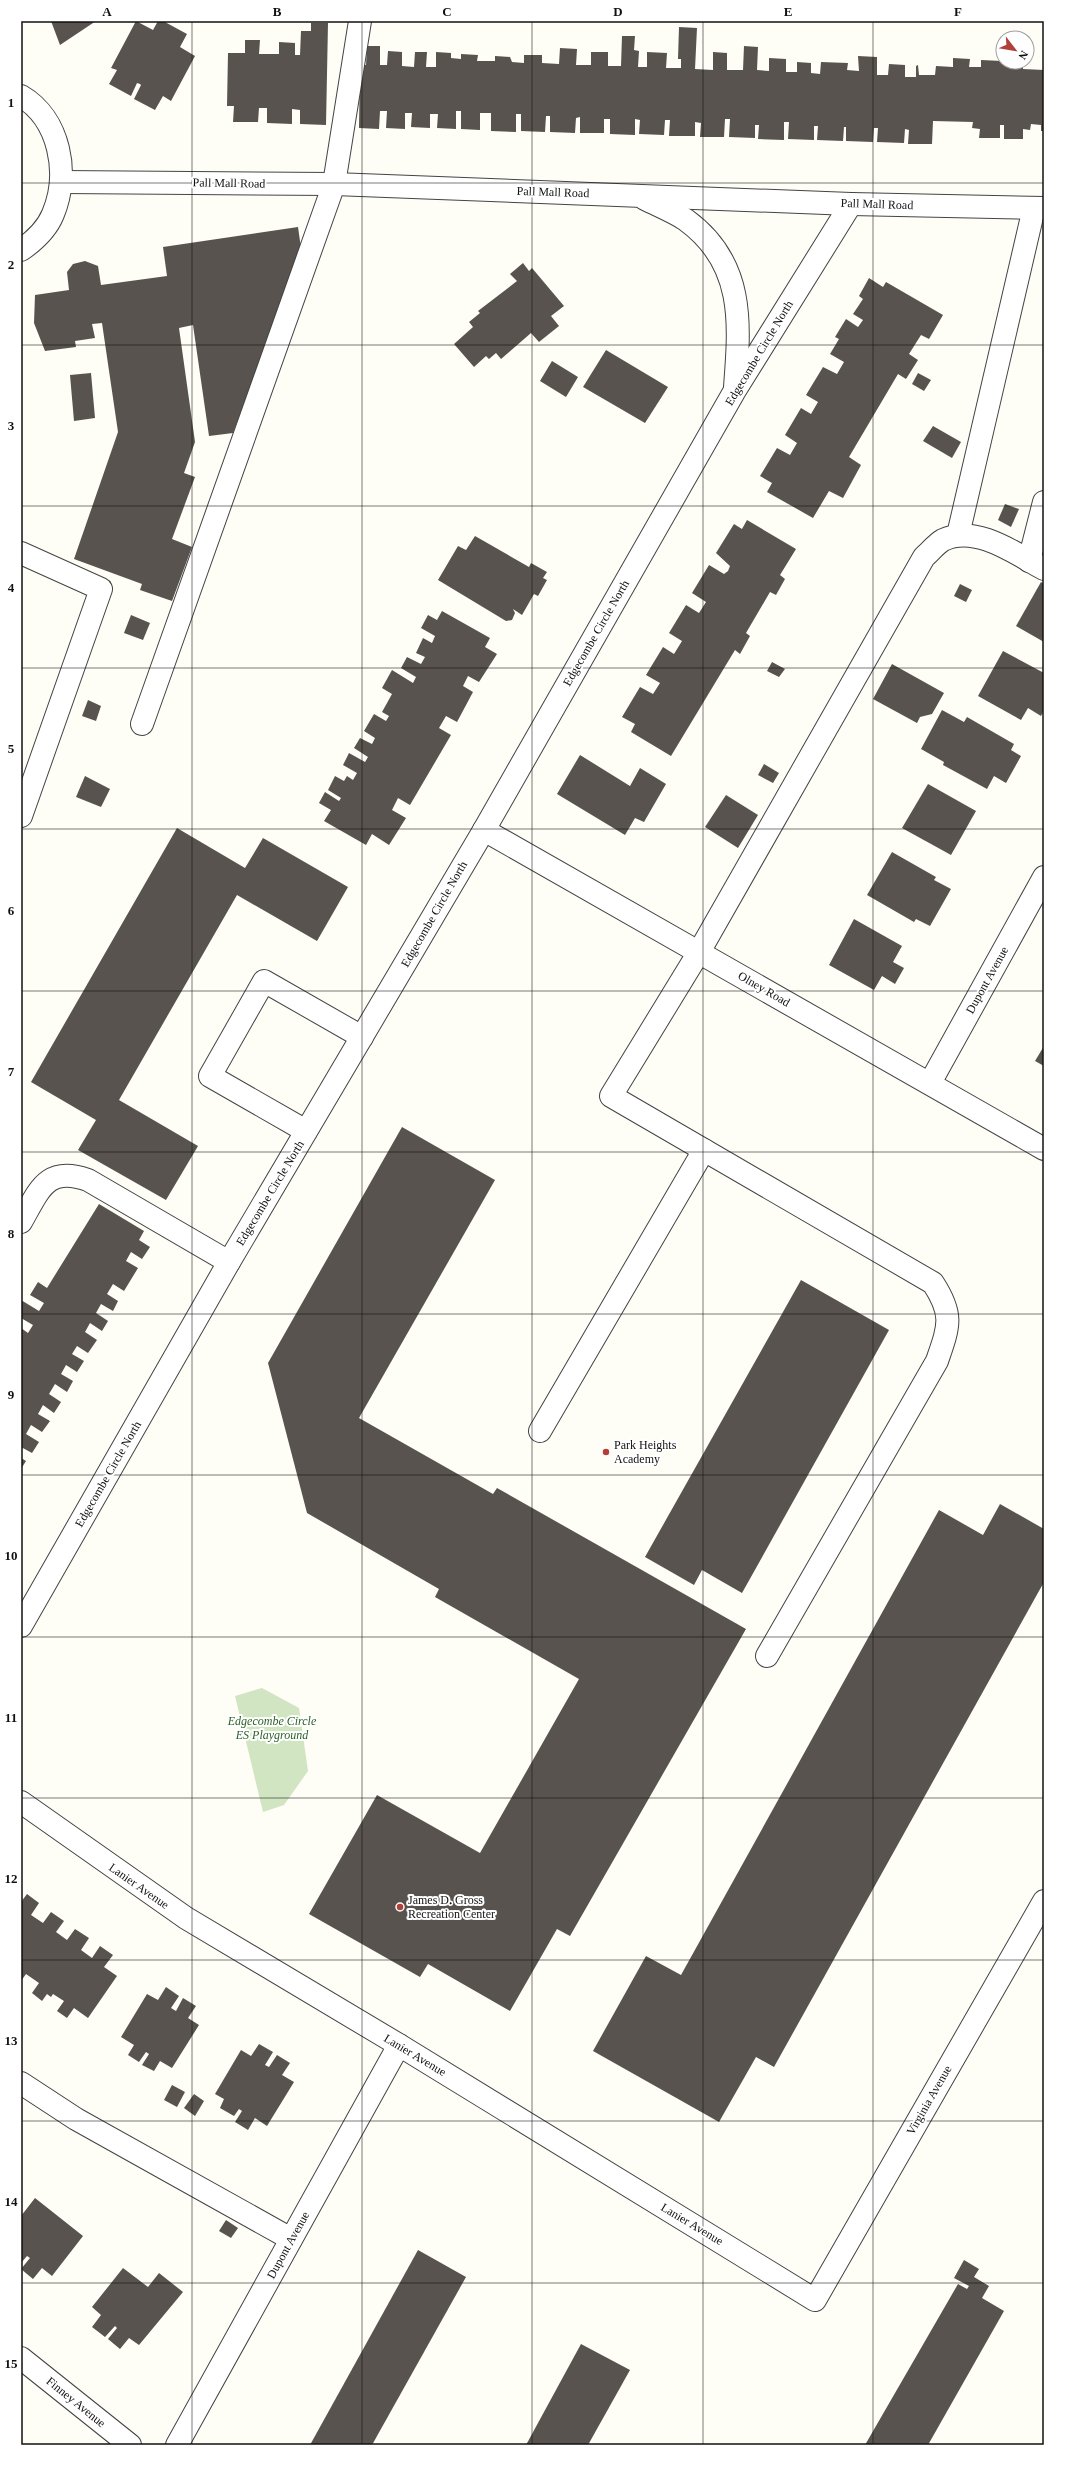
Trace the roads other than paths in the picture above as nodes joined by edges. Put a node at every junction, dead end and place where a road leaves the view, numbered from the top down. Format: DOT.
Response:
graph roads {
  1 [pos="360,21"];
  2 [pos="21,96"];
  3 [pos="62,182"];
  4 [pos="334,184"];
  5 [pos="639,196"];
  6 [pos="851,204"];
  7 [pos="1039,208"];
  8 [pos="21,250"];
  9 [pos="734,392"];
  10 [pos="1044,502"];
  11 [pos="958,535"];
  12 [pos="21,553"];
  13 [pos="1036,565"];
  14 [pos="142,724"];
  15 [pos="21,816"];
  16 [pos="484,830"];
  17 [pos="1044,877"];
  18 [pos="699,952"];
  19 [pos="362,1037"];
  20 [pos="930,1083"];
  21 [pos="306,1131"];
  22 [pos="1044,1149"];
  23 [pos="704,1150"];
  24 [pos="21,1222"];
  25 [pos="229,1262"];
  26 [pos="540,1430"];
  27 [pos="21,1626"];
  28 [pos="767,1656"];
  29 [pos="21,1802"];
  30 [pos="1044,1901"];
  31 [pos="399,2046"];
  32 [pos="21,2083"];
  33 [pos="291,2239"];
  34 [pos="815,2300"];
  35 [pos="21,2358"];
  36 [pos="130,2445"];
  37 [pos="177,2445"];
  1 -- 4 [label="street"];
  2 -- 3 [label="street"];
  3 -- 4 [label="street, Pall Mall Road"];
  3 -- 8 [label="street"];
  4 -- 5 [label="street, Pall Mall Road"];
  4 -- 14 [label="street"];
  5 -- 6 [label="street, Pall Mall Road"];
  5 -- 9 [label="street"];
  6 -- 7 [label="street, Pall Mall Road"];
  6 -- 9 [label="street, Edgecombe Circle North"];
  7 -- 11 [label="street"];
  9 -- 16 [label="street, Edgecombe Circle North"];
  10 -- 13 [label="street"];
  11 -- 13 [label="street"];
  11 -- 18 [label="street"];
  12 -- 15 [label="street"];
  16 -- 18 [label="street, Olney Road"];
  16 -- 19 [label="street, Edgecombe Circle North"];
  17 -- 20 [label="street, Dupont Avenue"];
  18 -- 20 [label="street, Olney Road"];
  18 -- 23 [label="street"];
  19 -- 21 [label="street, Edgecombe Circle North"];
  19 -- 21 [label="street"];
  20 -- 22 [label="street, Olney Road"];
  21 -- 25 [label="street, Edgecombe Circle North"];
  23 -- 26 [label="street"];
  23 -- 28 [label="street"];
  24 -- 25 [label="street"];
  25 -- 27 [label="street, Edgecombe Circle North"];
  29 -- 31 [label="street, Lanier Avenue"];
  30 -- 34 [label="street, Virginia Avenue"];
  31 -- 33 [label="street, Dupont Avenue"];
  31 -- 34 [label="street, Lanier Avenue"];
  32 -- 33 [label="street"];
  33 -- 37 [label="street, Dupont Avenue"];
  35 -- 36 [label="street, Finney Avenue"];
}
